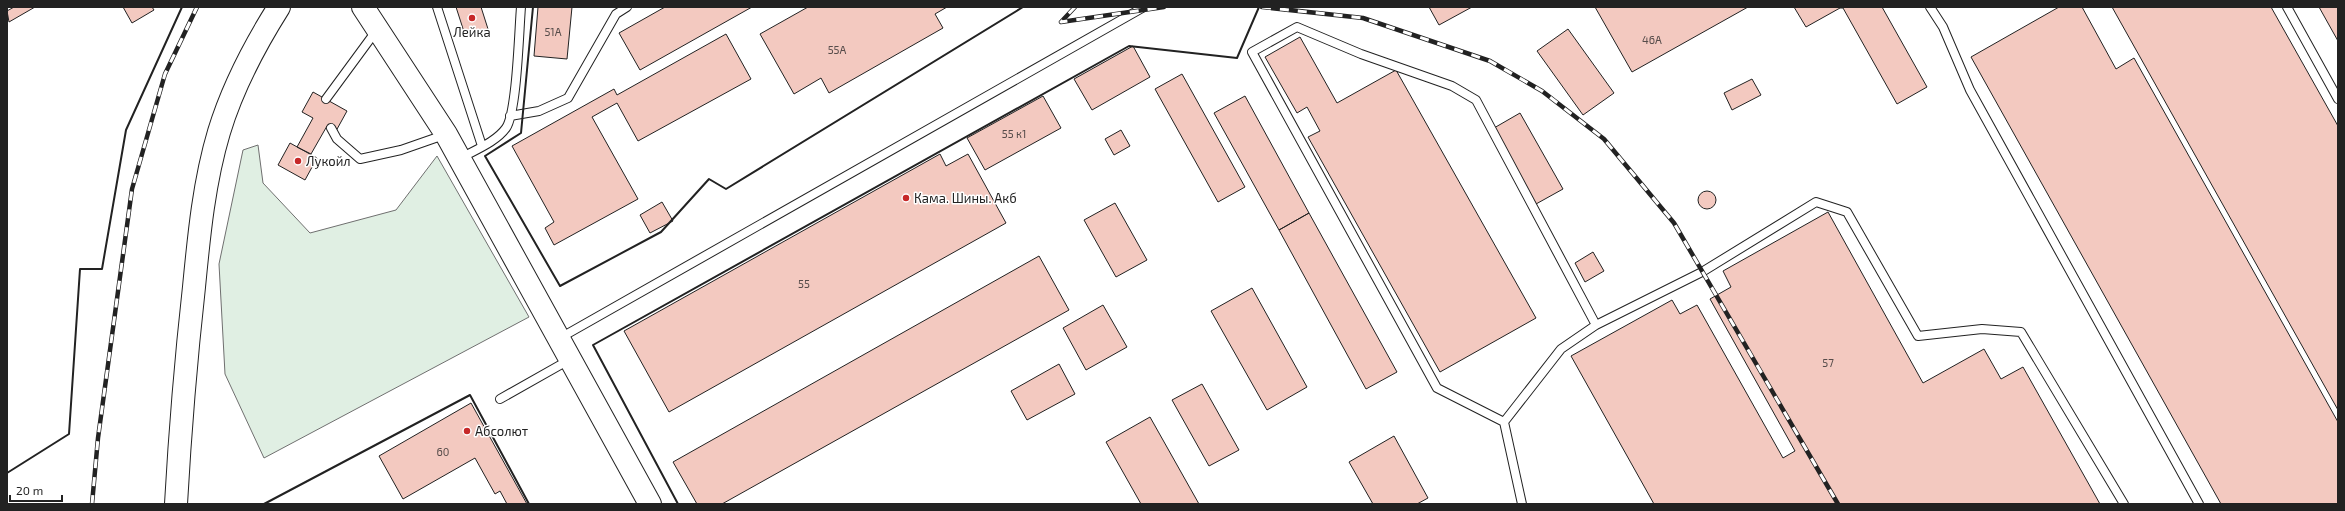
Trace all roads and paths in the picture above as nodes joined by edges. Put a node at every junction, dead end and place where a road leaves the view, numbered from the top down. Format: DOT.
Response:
graph roads {
  1 [pos="279,7"];
  2 [pos="363,7"];
  3 [pos="437,7"];
  4 [pos="521,7"];
  5 [pos="627,7"];
  6 [pos="1144,7"];
  7 [pos="1930,7"];
  8 [pos="2287,7"];
  9 [pos="1132,9"];
  10 [pos="377,28"];
  11 [pos="326,99"];
  12 [pos="2338,99"];
  13 [pos="510,116"];
  14 [pos="331,128"];
  15 [pos="446,134"];
  16 [pos="482,146"];
  17 [pos="460,158"];
  18 [pos="1596,325"];
  19 [pos="560,338"];
  20 [pos="571,358"];
  21 [pos="500,398"];
  22 [pos="1504,422"];
  23 [pos="645,502"];
  24 [pos="176,504"];
  25 [pos="1522,504"];
  26 [pos="2124,504"];
  27 [pos="2199,504"];
  1 -- 24 [label="street"];
  2 -- 10 [label="street"];
  3 -- 16 [label="lane"];
  4 -- 13 [label="lane"];
  5 -- 13 [label="lane"];
  6 -- 9 [label="lane"];
  7 -- 27 [label="lane"];
  8 -- 12 [label="lane"];
  9 -- 19 [label="lane"];
  10 -- 11 [label="lane"];
  10 -- 15 [label="street"];
  13 -- 16 [label="lane"];
  14 -- 15 [label="lane"];
  15 -- 17 [label="street"];
  16 -- 17 [label="lane"];
  17 -- 19 [label="street"];
  18 -- 22 [label="lane"];
  18 -- 22 [label="lane"];
  18 -- 26 [label="lane"];
  19 -- 20 [label="street"];
  20 -- 21 [label="lane"];
  20 -- 23 [label="street"];
  22 -- 25 [label="lane"];
}
